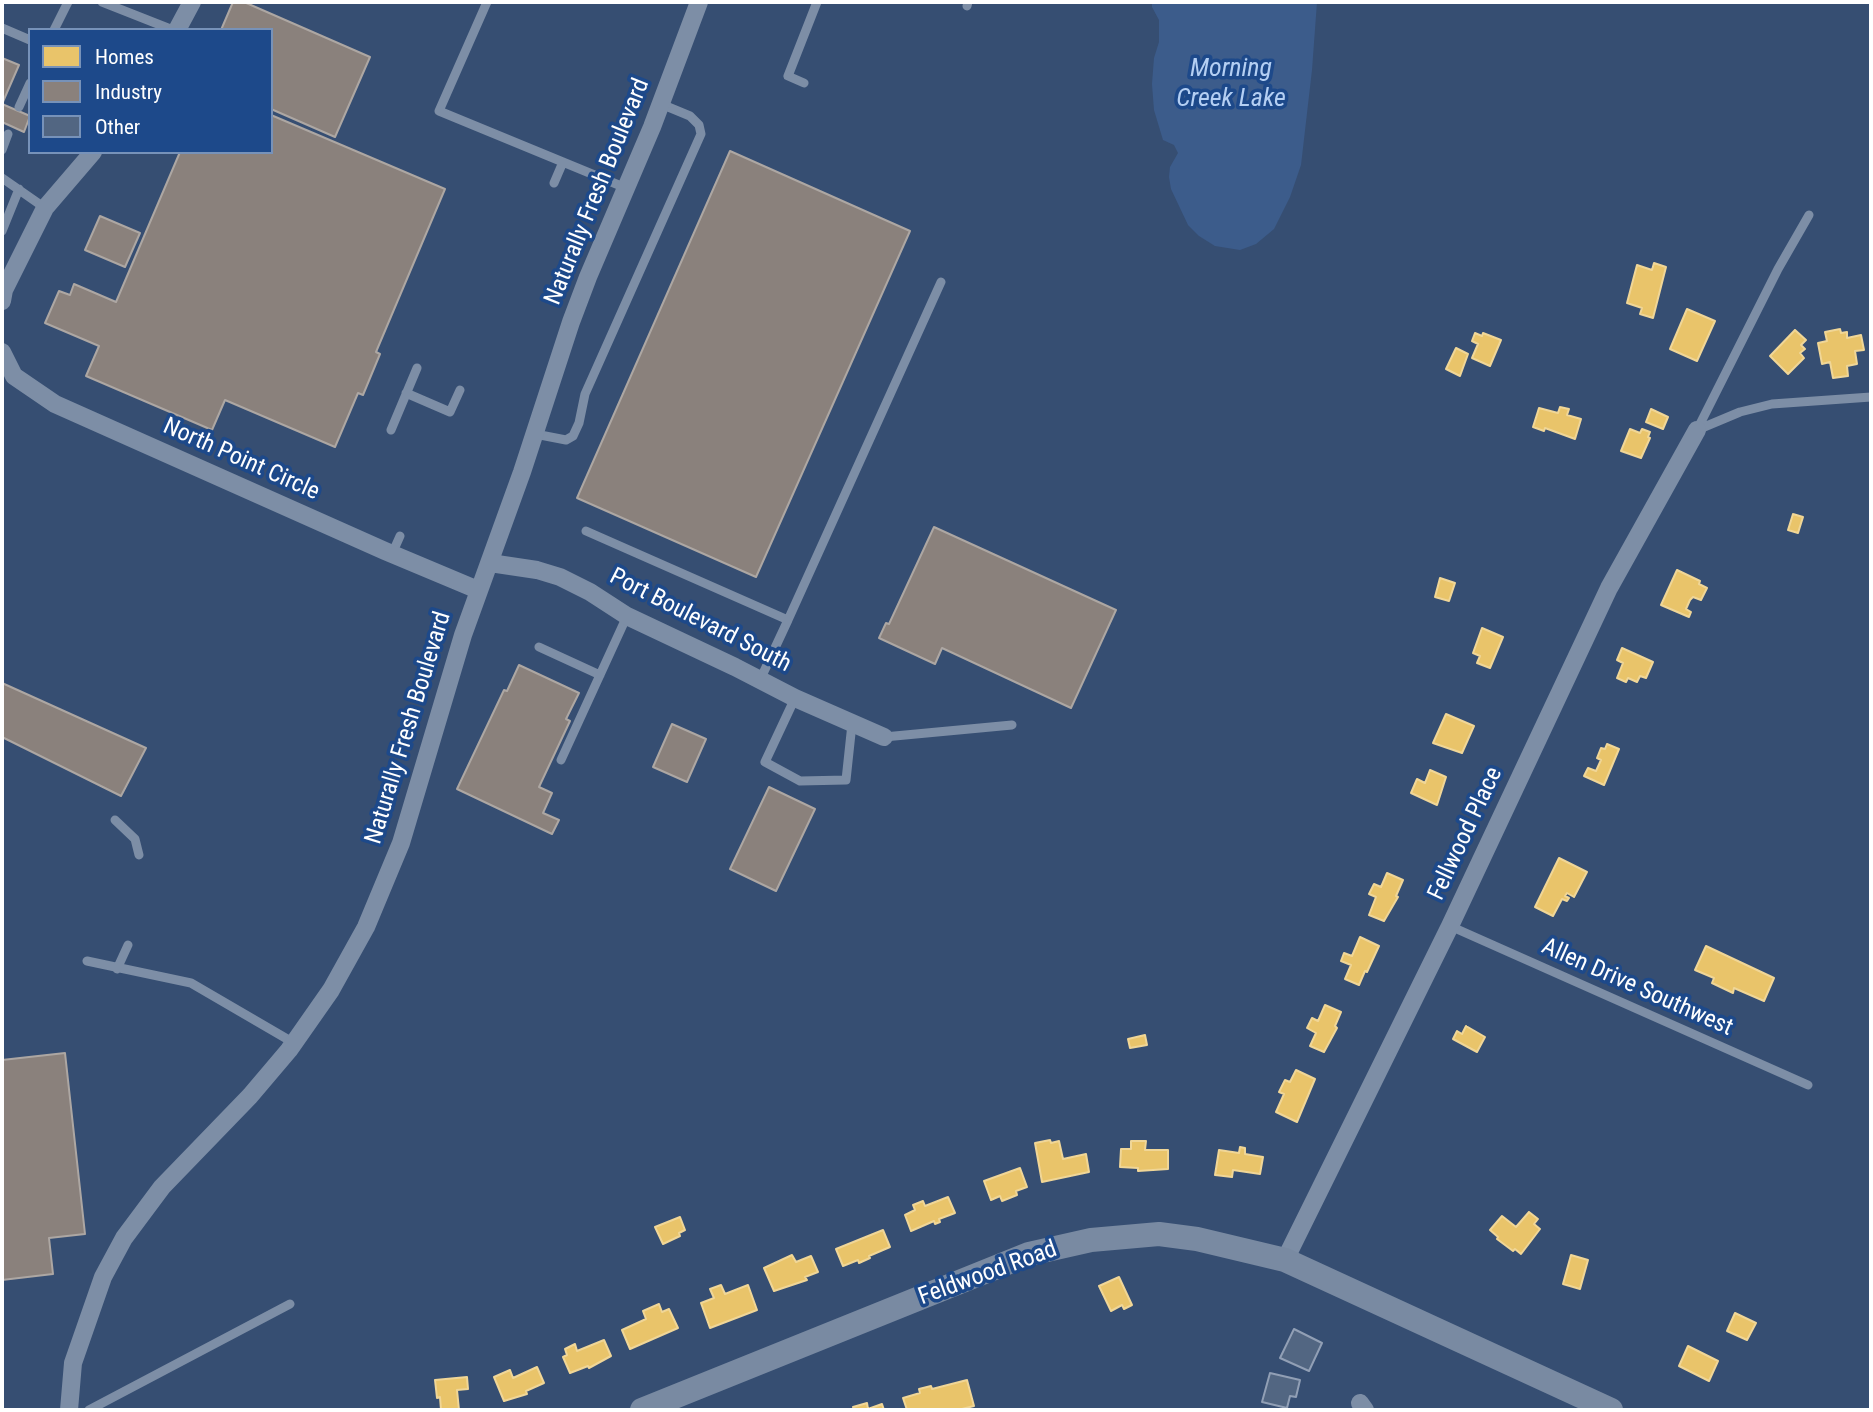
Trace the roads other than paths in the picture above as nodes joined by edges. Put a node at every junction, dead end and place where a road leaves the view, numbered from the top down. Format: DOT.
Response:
graph roads {
  1 [pos="68,2"];
  2 [pos="102,2"];
  3 [pos="192,2"];
  4 [pos="487,2"];
  5 [pos="699,2"];
  6 [pos="817,2"];
  7 [pos="2,28"];
  8 [pos="55,28"];
  9 [pos="170,28"];
  10 [pos="176,28"];
  11 [pos="28,39"];
  12 [pos="804,83"];
  13 [pos="28,87"];
  14 [pos="661,104"];
  15 [pos="19,107"];
  16 [pos="8,134"];
  17 [pos="2,150"];
  18 [pos="91,154"];
  19 [pos="563,162"];
  20 [pos="2,178"];
  21 [pos="554,183"];
  22 [pos="626,188"];
  23 [pos="19,189"];
  24 [pos="45,208"];
  25 [pos="1809,215"];
  26 [pos="2,231"];
  27 [pos="941,282"];
  28 [pos="2,300"];
  29 [pos="2,352"];
  30 [pos="417,368"];
  31 [pos="460,390"];
  32 [pos="406,393"];
  33 [pos="1871,397"];
  34 [pos="391,430"];
  35 [pos="1697,430"];
  36 [pos="535,433"];
  37 [pos="586,531"];
  38 [pos="400,536"];
  39 [pos="392,554"];
  40 [pos="490,563"];
  41 [pos="478,590"];
  42 [pos="627,616"];
  43 [pos="788,621"];
  44 [pos="539,647"];
  45 [pos="600,675"];
  46 [pos="760,680"];
  47 [pos="795,698"];
  48 [pos="852,724"];
  49 [pos="1012,725"];
  50 [pos="884,737"];
  51 [pos="561,760"];
  52 [pos="115,820"];
  53 [pos="139,855"];
  54 [pos="1450,926"];
  55 [pos="128,945"];
  56 [pos="86,961"];
  57 [pos="117,969"];
  58 [pos="294,1043"];
  59 [pos="1808,1085"];
  60 [pos="1284,1260"];
  61 [pos="290,1304"];
  62 [pos="69,1410"];
  63 [pos="86,1410"];
  64 [pos="642,1410"];
  65 [pos="1611,1410"];
  1 -- 8 [label="lane"];
  2 -- 9 [label="lane"];
  3 -- 10 [label="street"];
  4 -- 19 [label="lane"];
  5 -- 14 [label="street, Naturally Fresh Boulevard"];
  6 -- 12 [label="lane"];
  7 -- 11 [label="lane"];
  13 -- 15 [label="lane"];
  14 -- 22 [label="street, Naturally Fresh Boulevard"];
  14 -- 36 [label="lane"];
  16 -- 17 [label="lane"];
  18 -- 24 [label="street"];
  19 -- 21 [label="lane"];
  19 -- 22 [label="lane"];
  20 -- 23 [label="lane"];
  22 -- 36 [label="street, Naturally Fresh Boulevard"];
  23 -- 24 [label="lane"];
  23 -- 26 [label="lane"];
  24 -- 28 [label="street"];
  25 -- 35 [label="lane"];
  27 -- 43 [label="lane"];
  29 -- 39 [label="street, North Point Circle"];
  30 -- 32 [label="lane"];
  31 -- 32 [label="lane"];
  32 -- 34 [label="lane"];
  33 -- 35 [label="lane"];
  35 -- 54 [label="street, Fellwood Place"];
  36 -- 40 [label="street, Naturally Fresh Boulevard"];
  37 -- 43 [label="lane"];
  38 -- 39 [label="lane"];
  39 -- 41 [label="street, North Point Circle"];
  40 -- 41 [label="street, Naturally Fresh Boulevard"];
  40 -- 42 [label="street, Port Boulevard South"];
  41 -- 58 [label="street, Naturally Fresh Boulevard"];
  42 -- 45 [label="lane"];
  42 -- 46 [label="street, Port Boulevard South"];
  43 -- 46 [label="lane"];
  44 -- 45 [label="lane"];
  45 -- 51 [label="lane"];
  46 -- 47 [label="street, Port Boulevard South"];
  47 -- 48 [label="street, Port Boulevard South"];
  47 -- 48 [label="lane"];
  48 -- 50 [label="street, Port Boulevard South"];
  49 -- 50 [label="lane"];
  52 -- 53 [label="lane"];
  54 -- 59 [label="lane, Allen Drive Southwest"];
  54 -- 60 [label="street, Fellwood Place"];
  55 -- 57 [label="lane"];
  56 -- 57 [label="lane"];
  57 -- 58 [label="lane"];
  58 -- 62 [label="street, Naturally Fresh Boulevard"];
  60 -- 64 [label="street, Feldwood Road"];
  60 -- 65 [label="street, Feldwood Road"];
  61 -- 63 [label="lane"];
  62 -- 63 [label="lane"];
}
